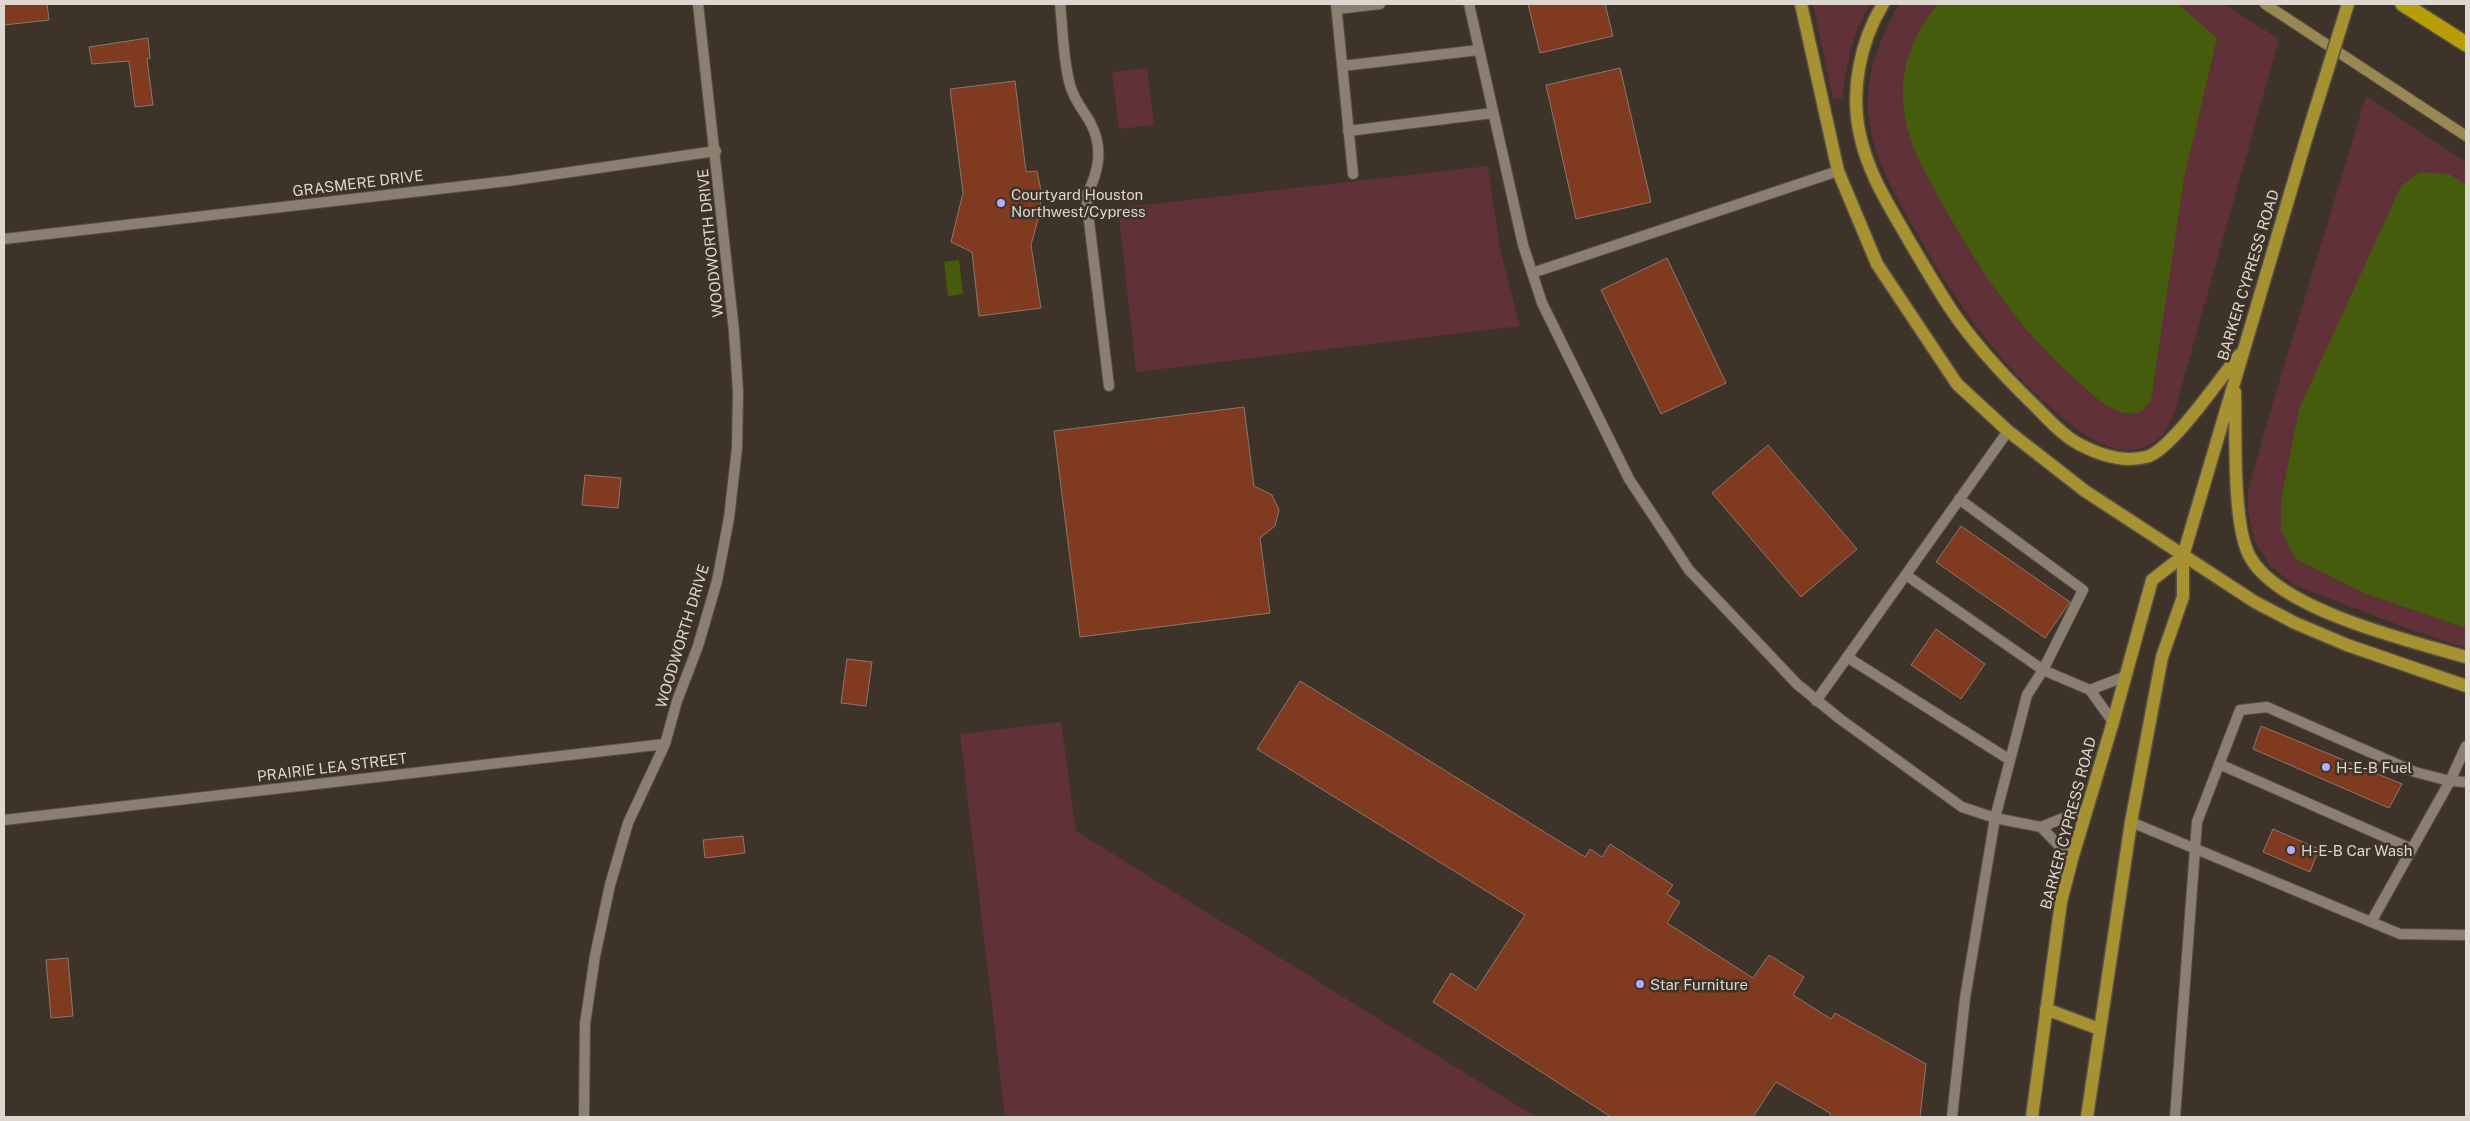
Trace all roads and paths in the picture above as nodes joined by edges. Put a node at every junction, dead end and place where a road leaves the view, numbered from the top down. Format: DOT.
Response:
graph roads {
  1 [pos="698,4"];
  2 [pos="1060,4"];
  3 [pos="1380,4"];
  4 [pos="1469,4"];
  5 [pos="1801,4"];
  6 [pos="1883,4"];
  7 [pos="2265,4"];
  8 [pos="2348,4"];
  9 [pos="2403,4"];
  10 [pos="1336,7"];
  11 [pos="2466,44"];
  12 [pos="1479,50"];
  13 [pos="1342,66"];
  14 [pos="1493,113"];
  15 [pos="1348,131"];
  16 [pos="2466,136"];
  17 [pos="716,151"];
  18 [pos="1838,171"];
  19 [pos="1352,174"];
  20 [pos="4,238"];
  21 [pos="1532,273"];
  22 [pos="2244,349"];
  23 [pos="2234,380"];
  24 [pos="1109,386"];
  25 [pos="2008,431"];
  26 [pos="1960,499"];
  27 [pos="2182,556"];
  28 [pos="1906,575"];
  29 [pos="1847,657"];
  30 [pos="2466,657"];
  31 [pos="2043,670"];
  32 [pos="2126,676"];
  33 [pos="2466,686"];
  34 [pos="2090,690"];
  35 [pos="1816,701"];
  36 [pos="2113,722"];
  37 [pos="664,744"];
  38 [pos="2466,746"];
  39 [pos="2010,760"];
  40 [pos="2219,764"];
  41 [pos="2450,782"];
  42 [pos="2466,782"];
  43 [pos="2086,809"];
  44 [pos="1995,818"];
  45 [pos="4,820"];
  46 [pos="2130,822"];
  47 [pos="2041,827"];
  48 [pos="2196,849"];
  49 [pos="2412,849"];
  50 [pos="2072,859"];
  51 [pos="2371,922"];
  52 [pos="2466,935"];
  53 [pos="2046,1009"];
  54 [pos="2098,1029"];
  55 [pos="584,1117"];
  56 [pos="1952,1117"];
  57 [pos="2032,1117"];
  58 [pos="2087,1117"];
  59 [pos="2175,1117"];
  1 -- 17 [label="street, WOODWORTH DRIVE"];
  2 -- 24 [label="street"];
  3 -- 10 [label="street"];
  4 -- 12 [label="street"];
  5 -- 18 [label="main road"];
  6 -- 22 [label="main road"];
  7 -- 16 [label="main road"];
  8 -- 22 [label="main road, BARKER CYPRESS ROAD, bridge"];
  9 -- 11 [label="highway"];
  10 -- 13 [label="street"];
  12 -- 13 [label="street"];
  12 -- 14 [label="street"];
  13 -- 15 [label="street"];
  14 -- 15 [label="street"];
  14 -- 21 [label="street"];
  15 -- 19 [label="street"];
  17 -- 20 [label="street, GRASMERE DRIVE"];
  17 -- 37 [label="street, WOODWORTH DRIVE"];
  18 -- 21 [label="street"];
  18 -- 25 [label="main road"];
  21 -- 35 [label="street"];
  22 -- 23 [label="main road, BARKER CYPRESS ROAD"];
  23 -- 27 [label="main road, BARKER CYPRESS ROAD"];
  23 -- 30 [label="main road"];
  25 -- 26 [label="street"];
  25 -- 27 [label="main road"];
  26 -- 28 [label="street"];
  26 -- 31 [label="street"];
  27 -- 32 [label="main road, BARKER CYPRESS ROAD"];
  27 -- 33 [label="main road"];
  27 -- 46 [label="main road, BARKER CYPRESS ROAD"];
  28 -- 29 [label="street"];
  28 -- 31 [label="street"];
  29 -- 35 [label="street"];
  29 -- 39 [label="street"];
  31 -- 34 [label="street"];
  31 -- 39 [label="street"];
  32 -- 34 [label="street"];
  32 -- 36 [label="main road, BARKER CYPRESS ROAD"];
  34 -- 36 [label="street"];
  35 -- 44 [label="street"];
  36 -- 43 [label="main road, BARKER CYPRESS ROAD"];
  37 -- 45 [label="street, PRAIRIE LEA STREET"];
  37 -- 55 [label="street, WOODWORTH DRIVE"];
  38 -- 41 [label="street"];
  39 -- 44 [label="street"];
  40 -- 41 [label="street"];
  40 -- 48 [label="street"];
  40 -- 49 [label="street"];
  41 -- 42 [label="street"];
  41 -- 49 [label="street"];
  43 -- 47 [label="street"];
  43 -- 50 [label="main road, BARKER CYPRESS ROAD"];
  44 -- 47 [label="street"];
  44 -- 56 [label="street"];
  46 -- 48 [label="street"];
  46 -- 54 [label="main road, BARKER CYPRESS ROAD"];
  47 -- 50 [label="street"];
  48 -- 51 [label="street"];
  48 -- 59 [label="street"];
  49 -- 51 [label="street"];
  50 -- 53 [label="main road, BARKER CYPRESS ROAD"];
  51 -- 52 [label="street"];
  53 -- 54 [label="main road"];
  53 -- 57 [label="main road, BARKER CYPRESS ROAD"];
  54 -- 58 [label="main road, BARKER CYPRESS ROAD"];
}
